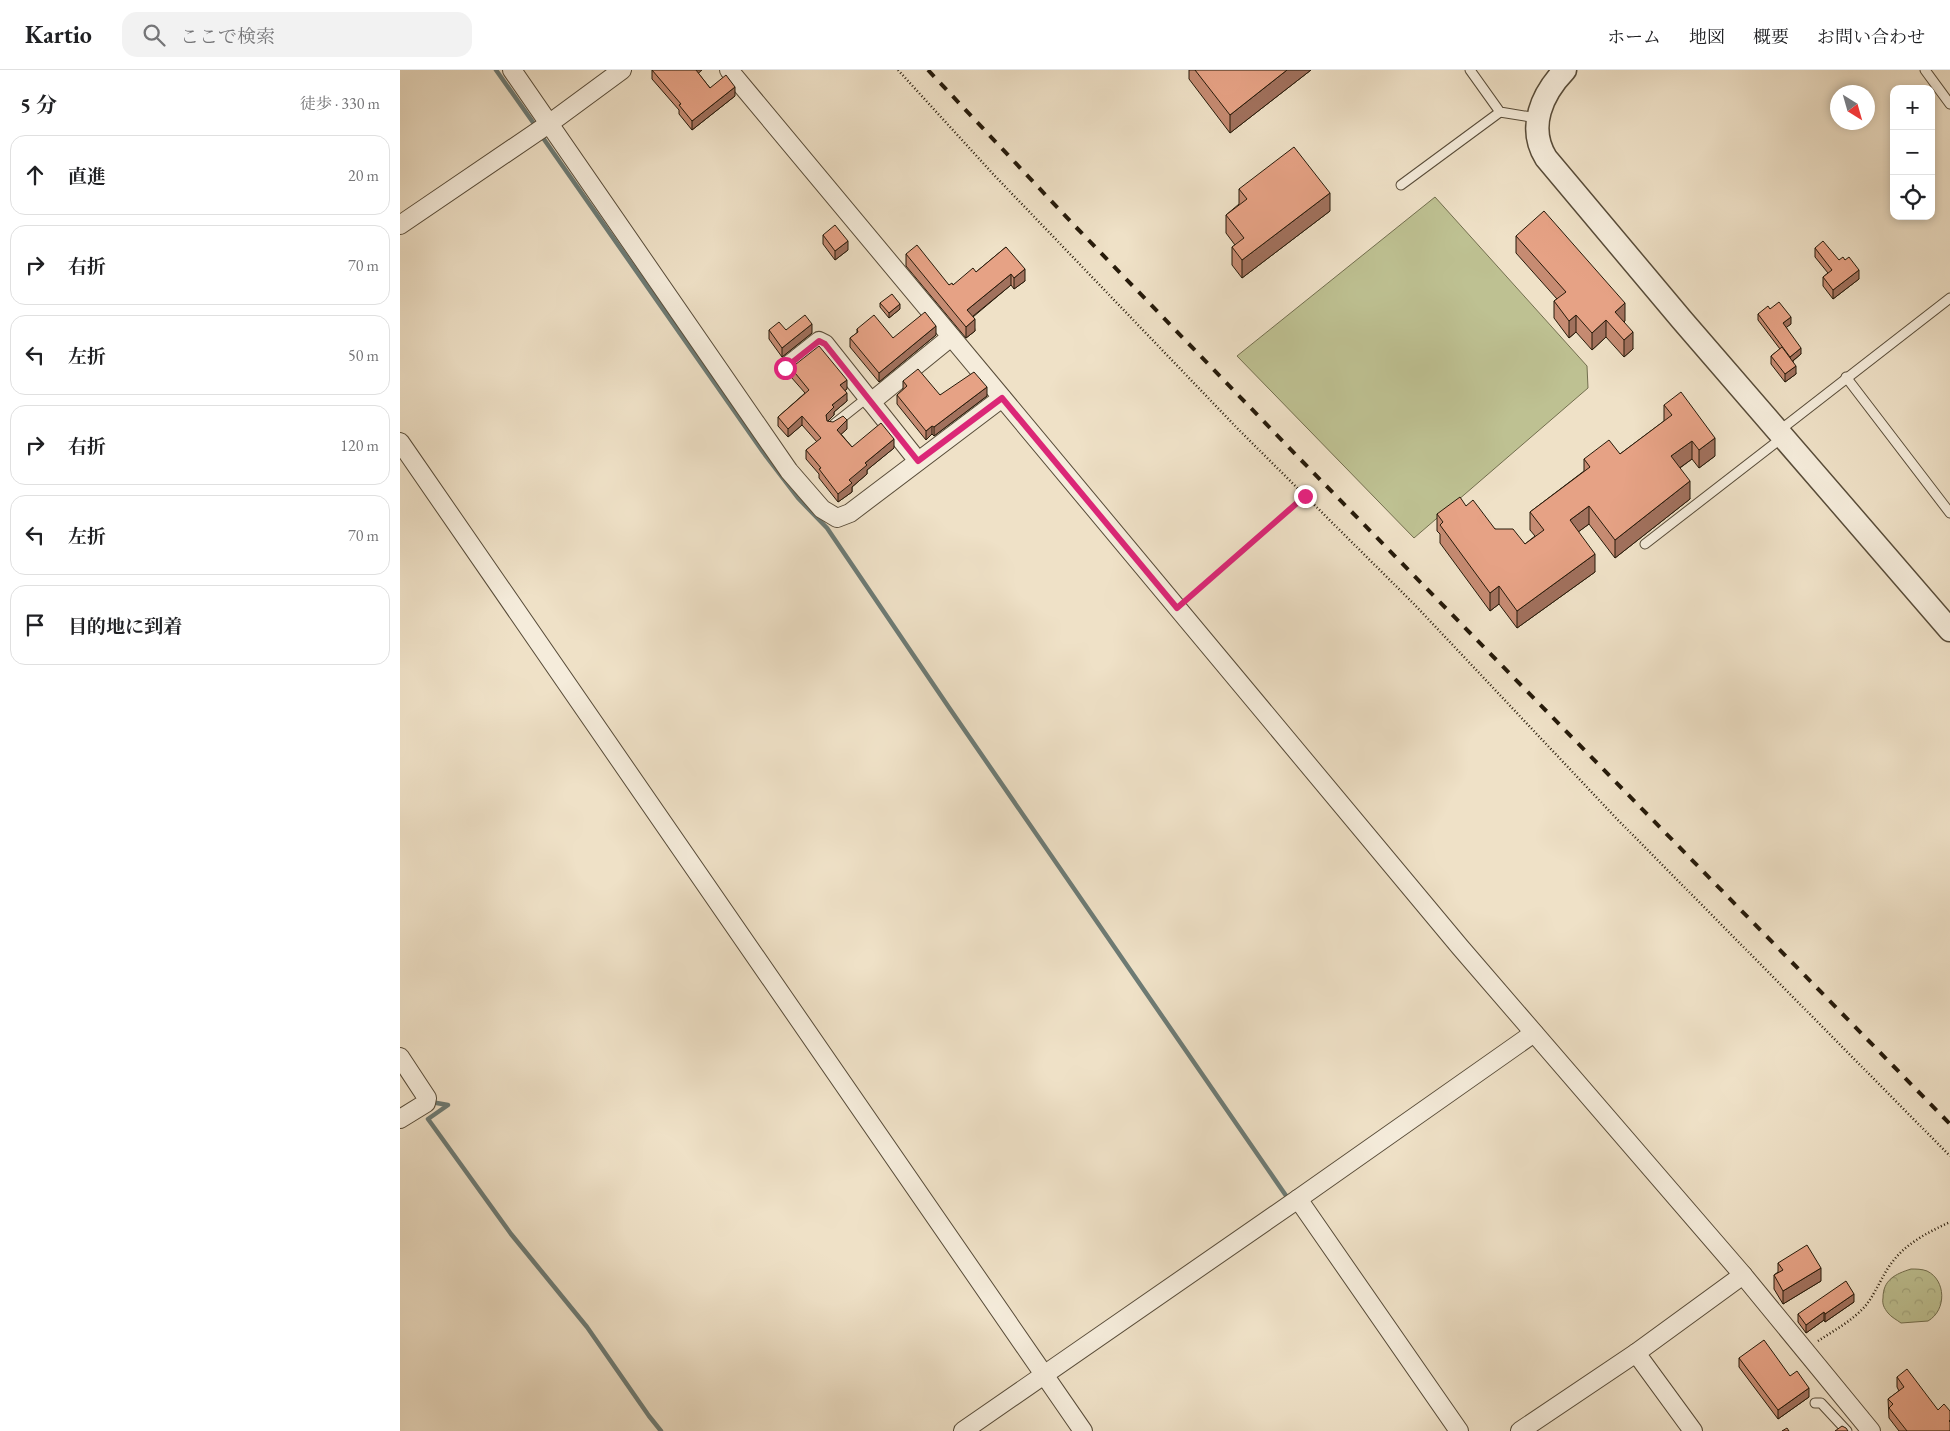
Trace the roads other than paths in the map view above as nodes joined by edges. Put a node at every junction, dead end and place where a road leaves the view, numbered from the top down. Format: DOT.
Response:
graph roads {
  1 [pos="512,70"];
  2 [pos="622,70"];
  3 [pos="729,70"];
  4 [pos="1470,70"];
  5 [pos="1565,70"];
  6 [pos="1925,70"];
  7 [pos="1950,104"];
  8 [pos="1500,112"];
  9 [pos="1537,118"];
  10 [pos="550,123"];
  11 [pos="1401,185"];
  12 [pos="400,225"];
  13 [pos="1950,298"];
  14 [pos="951,337"];
  15 [pos="785,368"];
  16 [pos="1846,377"];
  17 [pos="1002,398"];
  18 [pos="869,399"];
  19 [pos="832,425"];
  20 [pos="1781,434"];
  21 [pos="400,442"];
  22 [pos="918,461"];
  23 [pos="1950,513"];
  24 [pos="1645,544"];
  25 [pos="1950,630"];
  26 [pos="1534,1033"];
  27 [pos="400,1057"];
  28 [pos="400,1119"];
  29 [pos="1298,1199"];
  30 [pos="1742,1275"];
  31 [pos="1636,1353"];
  32 [pos="1043,1374"];
  33 [pos="1815,1403"];
  34 [pos="1859,1416"];
  35 [pos="1844,1430"];
  36 [pos="962,1431"];
  37 [pos="1083,1431"];
  38 [pos="1459,1431"];
  39 [pos="1520,1431"];
  40 [pos="1693,1431"];
  41 [pos="1871,1431"];
  1 -- 10 [label="street"];
  2 -- 10 [label="street"];
  3 -- 14 [label="street"];
  4 -- 8 [label="lane"];
  5 -- 9 [label="street"];
  6 -- 7 [label="lane"];
  8 -- 9 [label="lane"];
  8 -- 11 [label="lane"];
  9 -- 20 [label="street"];
  10 -- 12 [label="street"];
  10 -- 22 [label="street"];
  13 -- 16 [label="lane"];
  14 -- 17 [label="street"];
  14 -- 18 [label="street"];
  15 -- 18 [label="street"];
  16 -- 20 [label="lane"];
  16 -- 23 [label="lane"];
  17 -- 22 [label="street"];
  17 -- 26 [label="street"];
  18 -- 19 [label="lane"];
  18 -- 22 [label="street"];
  20 -- 24 [label="lane"];
  20 -- 25 [label="street"];
  21 -- 32 [label="street"];
  26 -- 29 [label="street"];
  26 -- 30 [label="street"];
  27 -- 28 [label="street"];
  29 -- 32 [label="street"];
  29 -- 38 [label="street"];
  30 -- 31 [label="street"];
  30 -- 34 [label="street"];
  31 -- 39 [label="street"];
  31 -- 40 [label="street"];
  32 -- 36 [label="street"];
  32 -- 37 [label="street"];
  33 -- 35 [label="lane"];
  34 -- 35 [label="lane"];
  34 -- 41 [label="street"];
}
